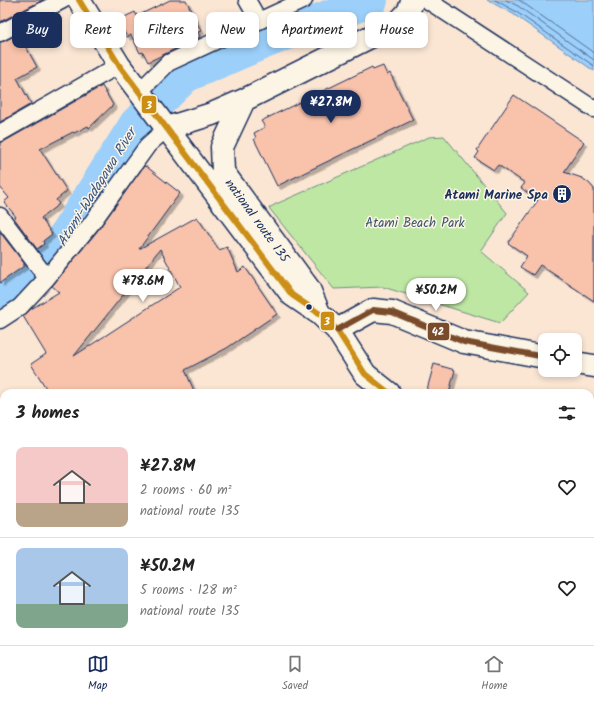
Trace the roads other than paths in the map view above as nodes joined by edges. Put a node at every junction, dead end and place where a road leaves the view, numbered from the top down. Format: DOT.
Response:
graph roads {
  1 [pos="63,0"];
  2 [pos="79,0"];
  3 [pos="247,0"];
  4 [pos="304,0"];
  5 [pos="413,0"];
  6 [pos="427,0"];
  7 [pos="254,12"];
  8 [pos="259,21"];
  9 [pos="0,33"];
  10 [pos="206,45"];
  11 [pos="119,65"];
  12 [pos="141,95"];
  13 [pos="244,100"];
  14 [pos="594,109"];
  15 [pos="167,128"];
  16 [pos="0,133"];
  17 [pos="0,216"];
  18 [pos="42,271"];
  19 [pos="320,314"];
  20 [pos="0,320"];
  21 [pos="337,330"];
  22 [pos="538,356"];
  23 [pos="582,364"];
  24 [pos="594,366"];
  25 [pos="384,389"];
  1 -- 9 [label="street"];
  2 -- 11 [label="main road"];
  3 -- 7 [label="street"];
  4 -- 8 [label="street"];
  5 -- 13 [label="main road"];
  6 -- 14 [label="street"];
  10 -- 12 [label="street"];
  11 -- 12 [label="main road"];
  11 -- 16 [label="street"];
  12 -- 15 [label="main road, national route 135"];
  13 -- 15 [label="main road"];
  13 -- 19 [label="main road, national route 135"];
  15 -- 18 [label="street"];
  15 -- 19 [label="main road, national route 135"];
  17 -- 18 [label="street"];
  18 -- 20 [label="street"];
  19 -- 21 [label="main road, national route 135"];
  21 -- 22 [label="main road"];
  21 -- 25 [label="main road, national route 135"];
  23 -- 24 [label="main road"];
}
